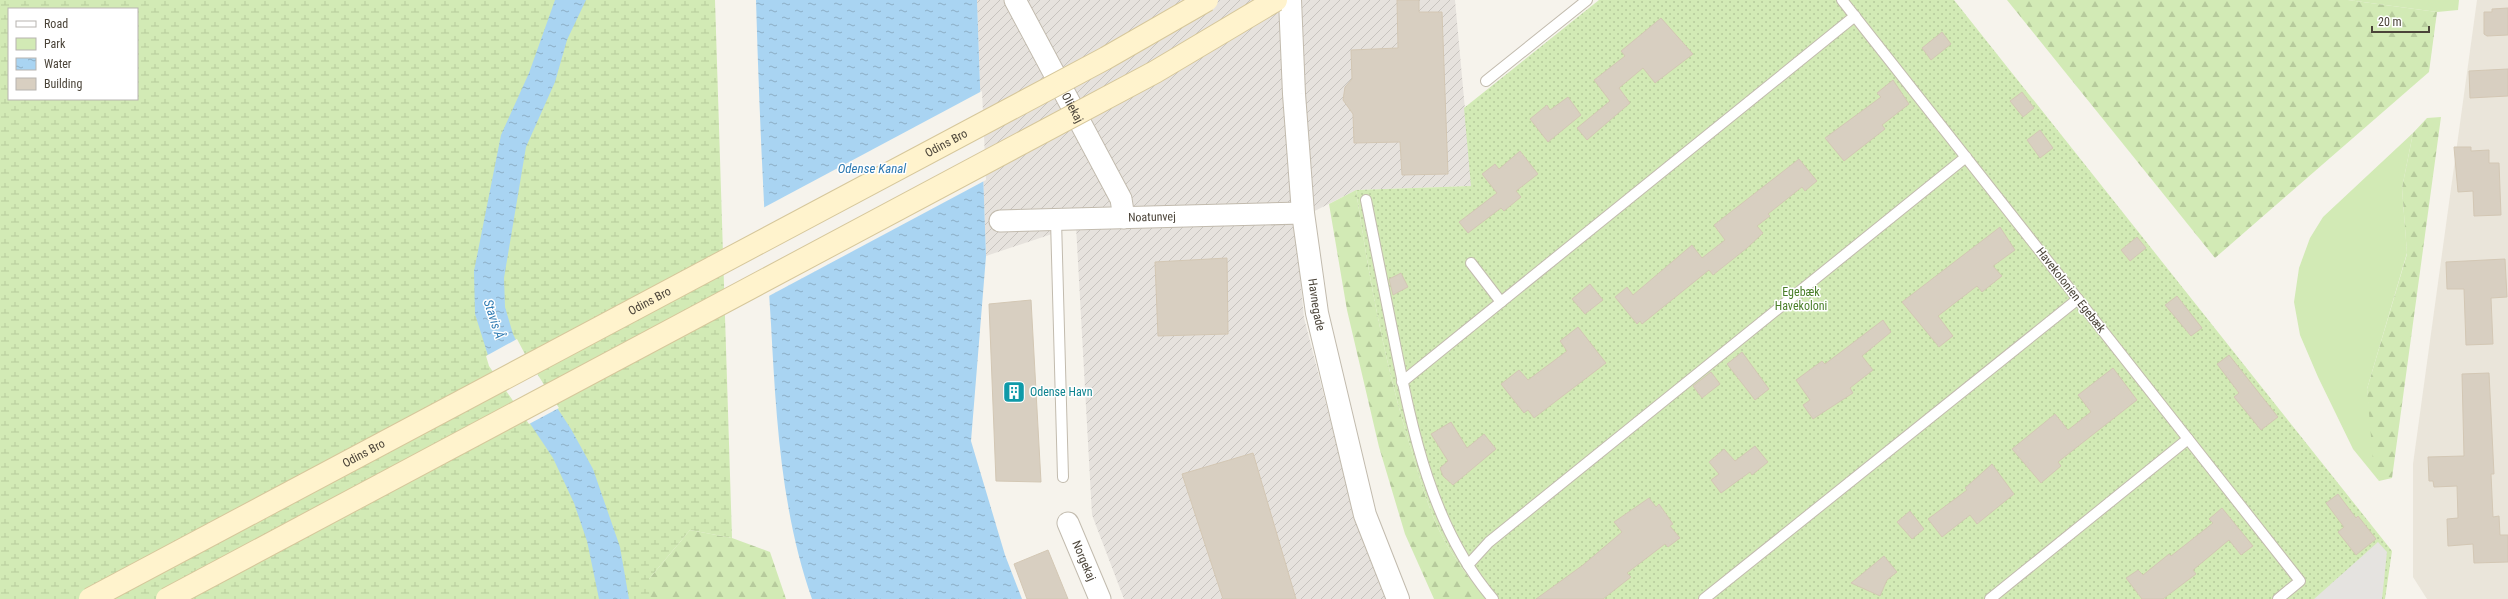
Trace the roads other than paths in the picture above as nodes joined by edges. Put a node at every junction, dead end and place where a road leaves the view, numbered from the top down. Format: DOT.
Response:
graph roads {
  1 [pos="1015,0"];
  2 [pos="1207,0"];
  3 [pos="1276,0"];
  4 [pos="1290,0"];
  5 [pos="1587,0"];
  6 [pos="1842,0"];
  7 [pos="1855,16"];
  8 [pos="1486,81"];
  9 [pos="1966,157"];
  10 [pos="1366,200"];
  11 [pos="1303,213"];
  12 [pos="1124,218"];
  13 [pos="1056,220"];
  14 [pos="1000,221"];
  15 [pos="1471,263"];
  16 [pos="2078,299"];
  17 [pos="1501,302"];
  18 [pos="1402,382"];
  19 [pos="2188,439"];
  20 [pos="1062,477"];
  21 [pos="1068,523"];
  22 [pos="1468,565"];
  23 [pos="90,599"];
  24 [pos="167,599"];
  25 [pos="1100,599"];
  26 [pos="1398,599"];
  27 [pos="1493,599"];
  28 [pos="1704,599"];
  29 [pos="1990,599"];
  30 [pos="2278,599"];
  1 -- 12 [label="street, Oliekaj"];
  2 -- 23 [label="main road, Odins Bro, bridge"];
  3 -- 24 [label="main road, bridge"];
  4 -- 11 [label="street, Havnegade"];
  5 -- 8 [label="lane"];
  6 -- 7 [label="lane, Havekolonien Egebæk"];
  7 -- 9 [label="lane, Havekolonien Egebæk"];
  7 -- 17 [label="lane"];
  9 -- 16 [label="lane, Havekolonien Egebæk"];
  9 -- 22 [label="lane"];
  10 -- 18 [label="lane"];
  11 -- 12 [label="street, Noatunvej"];
  11 -- 26 [label="street, Havnegade"];
  12 -- 13 [label="street, Noatunvej"];
  13 -- 14 [label="street, Noatunvej"];
  13 -- 20 [label="lane"];
  15 -- 17 [label="lane"];
  16 -- 19 [label="lane, Havekolonien Egebæk"];
  16 -- 28 [label="lane"];
  17 -- 18 [label="lane"];
  18 -- 22 [label="lane"];
  19 -- 29 [label="lane"];
  19 -- 30 [label="lane, Havekolonien Egebæk"];
  21 -- 25 [label="street, Norgekaj"];
  22 -- 27 [label="lane"];
}
